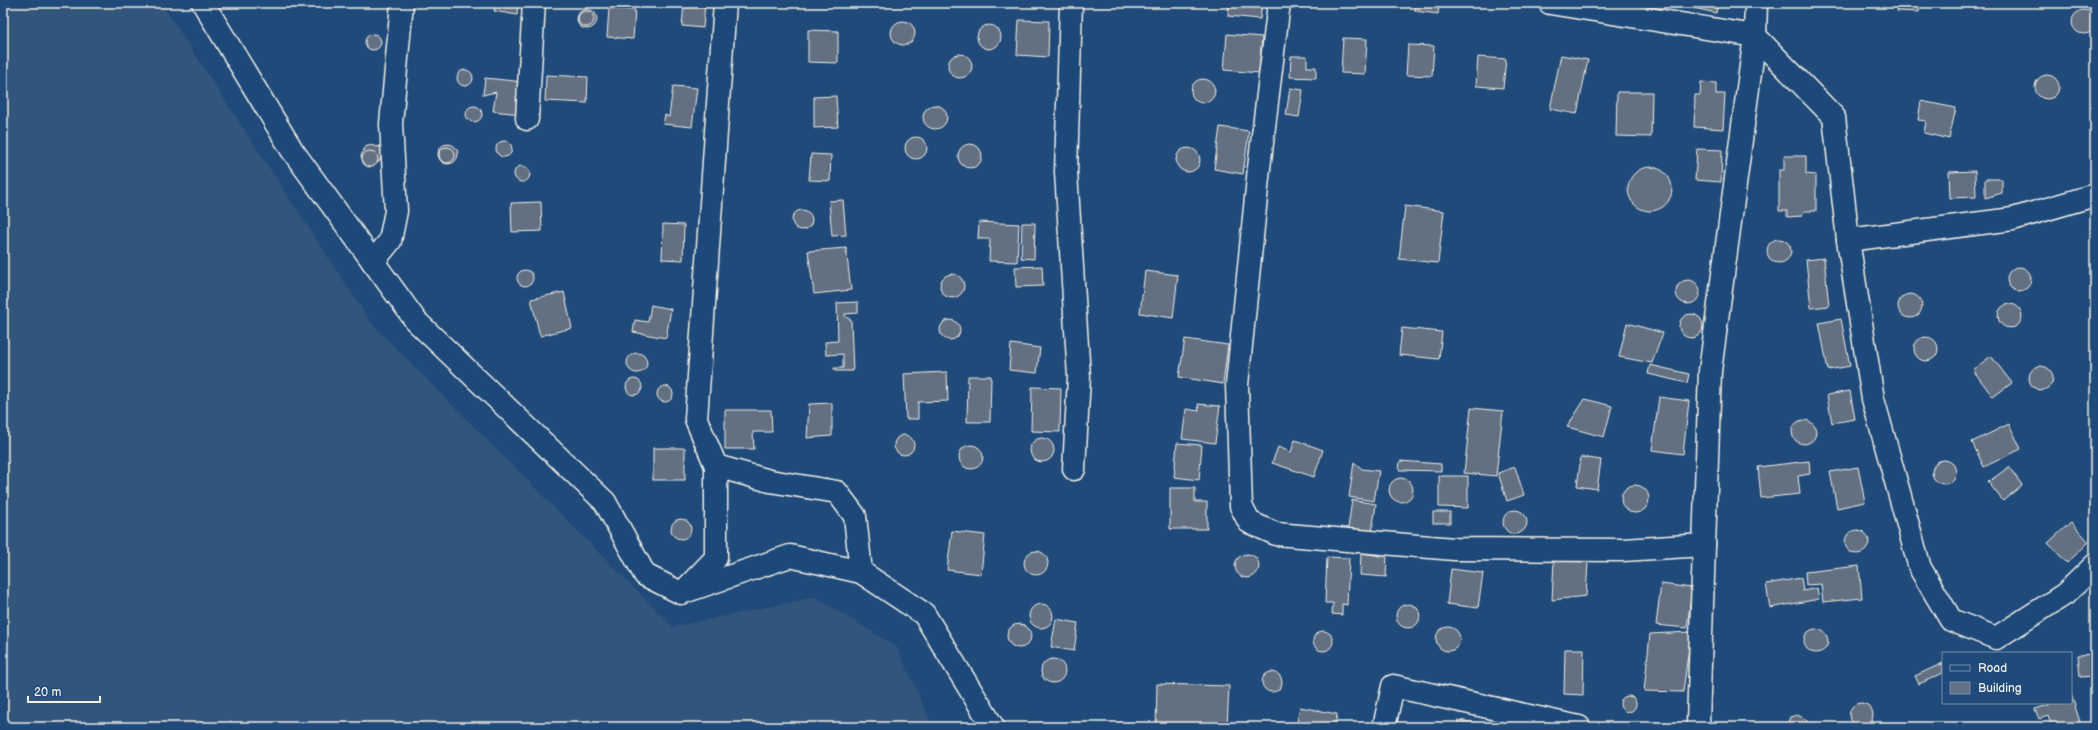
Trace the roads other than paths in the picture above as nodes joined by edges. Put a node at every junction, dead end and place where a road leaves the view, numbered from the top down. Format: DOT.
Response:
graph roads {
  1 [pos="202,3"];
  2 [pos="402,3"];
  3 [pos="534,3"];
  4 [pos="725,3"];
  5 [pos="1070,3"];
  6 [pos="1279,3"];
  7 [pos="1550,3"];
  8 [pos="1756,3"];
  9 [pos="1755,36"];
  10 [pos="527,119"];
  11 [pos="2095,194"];
  12 [pos="1848,240"];
  13 [pos="373,262"];
  14 [pos="716,466"];
  15 [pos="1074,469"];
  16 [pos="1704,545"];
  17 [pos="2095,565"];
  18 [pos="862,572"];
  19 [pos="681,593"];
  20 [pos="993,727"];
  21 [pos="1384,727"];
  22 [pos="1579,727"];
  23 [pos="1700,727"];
  1 -- 13 [label="street"];
  2 -- 13 [label="street"];
  3 -- 10 [label="street"];
  4 -- 14 [label="street"];
  5 -- 15 [label="street"];
  6 -- 16 [label="street"];
  7 -- 9 [label="street"];
  8 -- 9 [label="street"];
  9 -- 12 [label="street"];
  9 -- 16 [label="street"];
  11 -- 12 [label="street"];
  12 -- 17 [label="street"];
  13 -- 19 [label="street"];
  14 -- 18 [label="street"];
  14 -- 19 [label="street"];
  16 -- 23 [label="street"];
  18 -- 19 [label="street"];
  18 -- 20 [label="street"];
  21 -- 22 [label="street"];
}
